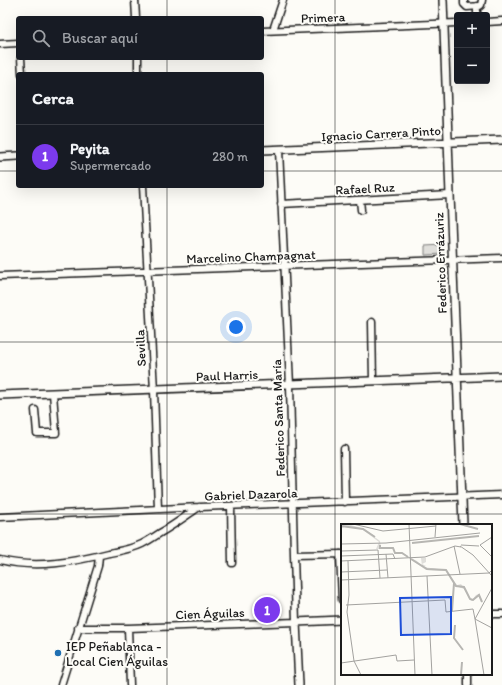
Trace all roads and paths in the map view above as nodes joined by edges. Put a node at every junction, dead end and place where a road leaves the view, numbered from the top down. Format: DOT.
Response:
graph roads {
  1 [pos="136,0"];
  2 [pos="283,0"];
  3 [pos="443,0"];
  4 [pos="464,0"];
  5 [pos="482,0"];
  6 [pos="477,6"];
  7 [pos="478,12"];
  8 [pos="136,16"];
  9 [pos="490,22"];
  10 [pos="502,22"];
  11 [pos="454,23"];
  12 [pos="444,24"];
  13 [pos="273,30"];
  14 [pos="264,31"];
  15 [pos="16,43"];
  16 [pos="0,44"];
  17 [pos="22,60"];
  18 [pos="138,60"];
  19 [pos="22,72"];
  20 [pos="138,72"];
  21 [pos="502,140"];
  22 [pos="448,142"];
  23 [pos="264,150"];
  24 [pos="279,150"];
  25 [pos="16,156"];
  26 [pos="0,157"];
  27 [pos="143,188"];
  28 [pos="450,195"];
  29 [pos="360,200"];
  30 [pos="281,204"];
  31 [pos="361,210"];
  32 [pos="502,258"];
  33 [pos="452,260"];
  34 [pos="284,266"];
  35 [pos="148,271"];
  36 [pos="0,276"];
  37 [pos="372,322"];
  38 [pos="502,376"];
  39 [pos="457,378"];
  40 [pos="373,381"];
  41 [pos="290,384"];
  42 [pos="154,390"];
  43 [pos="53,394"];
  44 [pos="0,395"];
  45 [pos="35,410"];
  46 [pos="344,449"];
  47 [pos="502,495"];
  48 [pos="461,497"];
  49 [pos="344,502"];
  50 [pos="292,504"];
  51 [pos="231,506"];
  52 [pos="200,507"];
  53 [pos="158,509"];
  54 [pos="0,518"];
  55 [pos="463,524"];
  56 [pos="341,554"];
  57 [pos="294,555"];
  58 [pos="100,556"];
  59 [pos="0,560"];
  60 [pos="232,562"];
  61 [pos="341,620"];
  62 [pos="296,622"];
  63 [pos="78,628"];
  64 [pos="128,628"];
  65 [pos="61,685"];
  66 [pos="130,685"];
  67 [pos="299,685"];
  1 -- 8 [label="street"];
  2 -- 13 [label="street"];
  3 -- 12 [label="street, Federico Errázuriz"];
  4 -- 6 [label="street"];
  5 -- 6 [label="street"];
  6 -- 7 [label="street"];
  9 -- 10 [label="street"];
  11 -- 12 [label="street, Primera"];
  12 -- 13 [label="street, Primera"];
  12 -- 22 [label="street, Federico Errázuriz"];
  13 -- 14 [label="street, Primera"];
  15 -- 16 [label="street"];
  17 -- 19 [label="street"];
  18 -- 20 [label="street"];
  21 -- 22 [label="street, Ignacio Carrera Pinto"];
  22 -- 24 [label="street, Ignacio Carrera Pinto"];
  22 -- 28 [label="street, Federico Errázuriz"];
  23 -- 24 [label="street, Ignacio Carrera Pinto"];
  24 -- 30 [label="street, Federico Santa María"];
  25 -- 26 [label="street"];
  27 -- 35 [label="street, Sevilla"];
  28 -- 29 [label="street, Rafael Ruz"];
  28 -- 33 [label="street, Federico Errázuriz"];
  29 -- 30 [label="street, Rafael Ruz"];
  29 -- 31 [label="street"];
  30 -- 34 [label="street, Federico Santa María"];
  32 -- 33 [label="street, Marcelino Champagnat"];
  33 -- 34 [label="street, Marcelino Champagnat"];
  33 -- 39 [label="street, Federico Errázuriz"];
  34 -- 35 [label="street, Marcelino Champagnat"];
  34 -- 41 [label="street, Federico Santa María"];
  35 -- 36 [label="street, Marcelino Champagnat"];
  35 -- 42 [label="street, Sevilla"];
  37 -- 40 [label="street"];
  38 -- 39 [label="street, Paul Harris"];
  39 -- 40 [label="street, Paul Harris"];
  39 -- 48 [label="street, Federico Errázuriz"];
  40 -- 41 [label="street, Paul Harris"];
  41 -- 42 [label="street, Paul Harris"];
  41 -- 50 [label="street, Federico Santa María"];
  42 -- 43 [label="street, Paul Harris"];
  42 -- 53 [label="street, Sevilla"];
  43 -- 44 [label="street, Paul Harris"];
  43 -- 45 [label="street"];
  46 -- 49 [label="street"];
  47 -- 48 [label="street, Gabriel Dazarola"];
  48 -- 49 [label="street, Gabriel Dazarola"];
  48 -- 55 [label="street, Federico Errázuriz"];
  49 -- 50 [label="street, Gabriel Dazarola"];
  50 -- 51 [label="street, Gabriel Dazarola"];
  50 -- 57 [label="street, Federico Santa María"];
  51 -- 52 [label="street, Gabriel Dazarola"];
  51 -- 60 [label="street"];
  52 -- 53 [label="street, Gabriel Dazarola"];
  52 -- 58 [label="street"];
  53 -- 54 [label="street, Gabriel Dazarola"];
  56 -- 57 [label="street"];
  57 -- 62 [label="street, Federico Santa María"];
  58 -- 59 [label="street"];
  58 -- 63 [label="street"];
  61 -- 62 [label="street, Cien Águilas"];
  62 -- 64 [label="street, Cien Águilas"];
  62 -- 67 [label="street, Federico Santa María"];
  63 -- 64 [label="street, Cien Águilas"];
  63 -- 65 [label="street"];
  64 -- 66 [label="street"];
}
